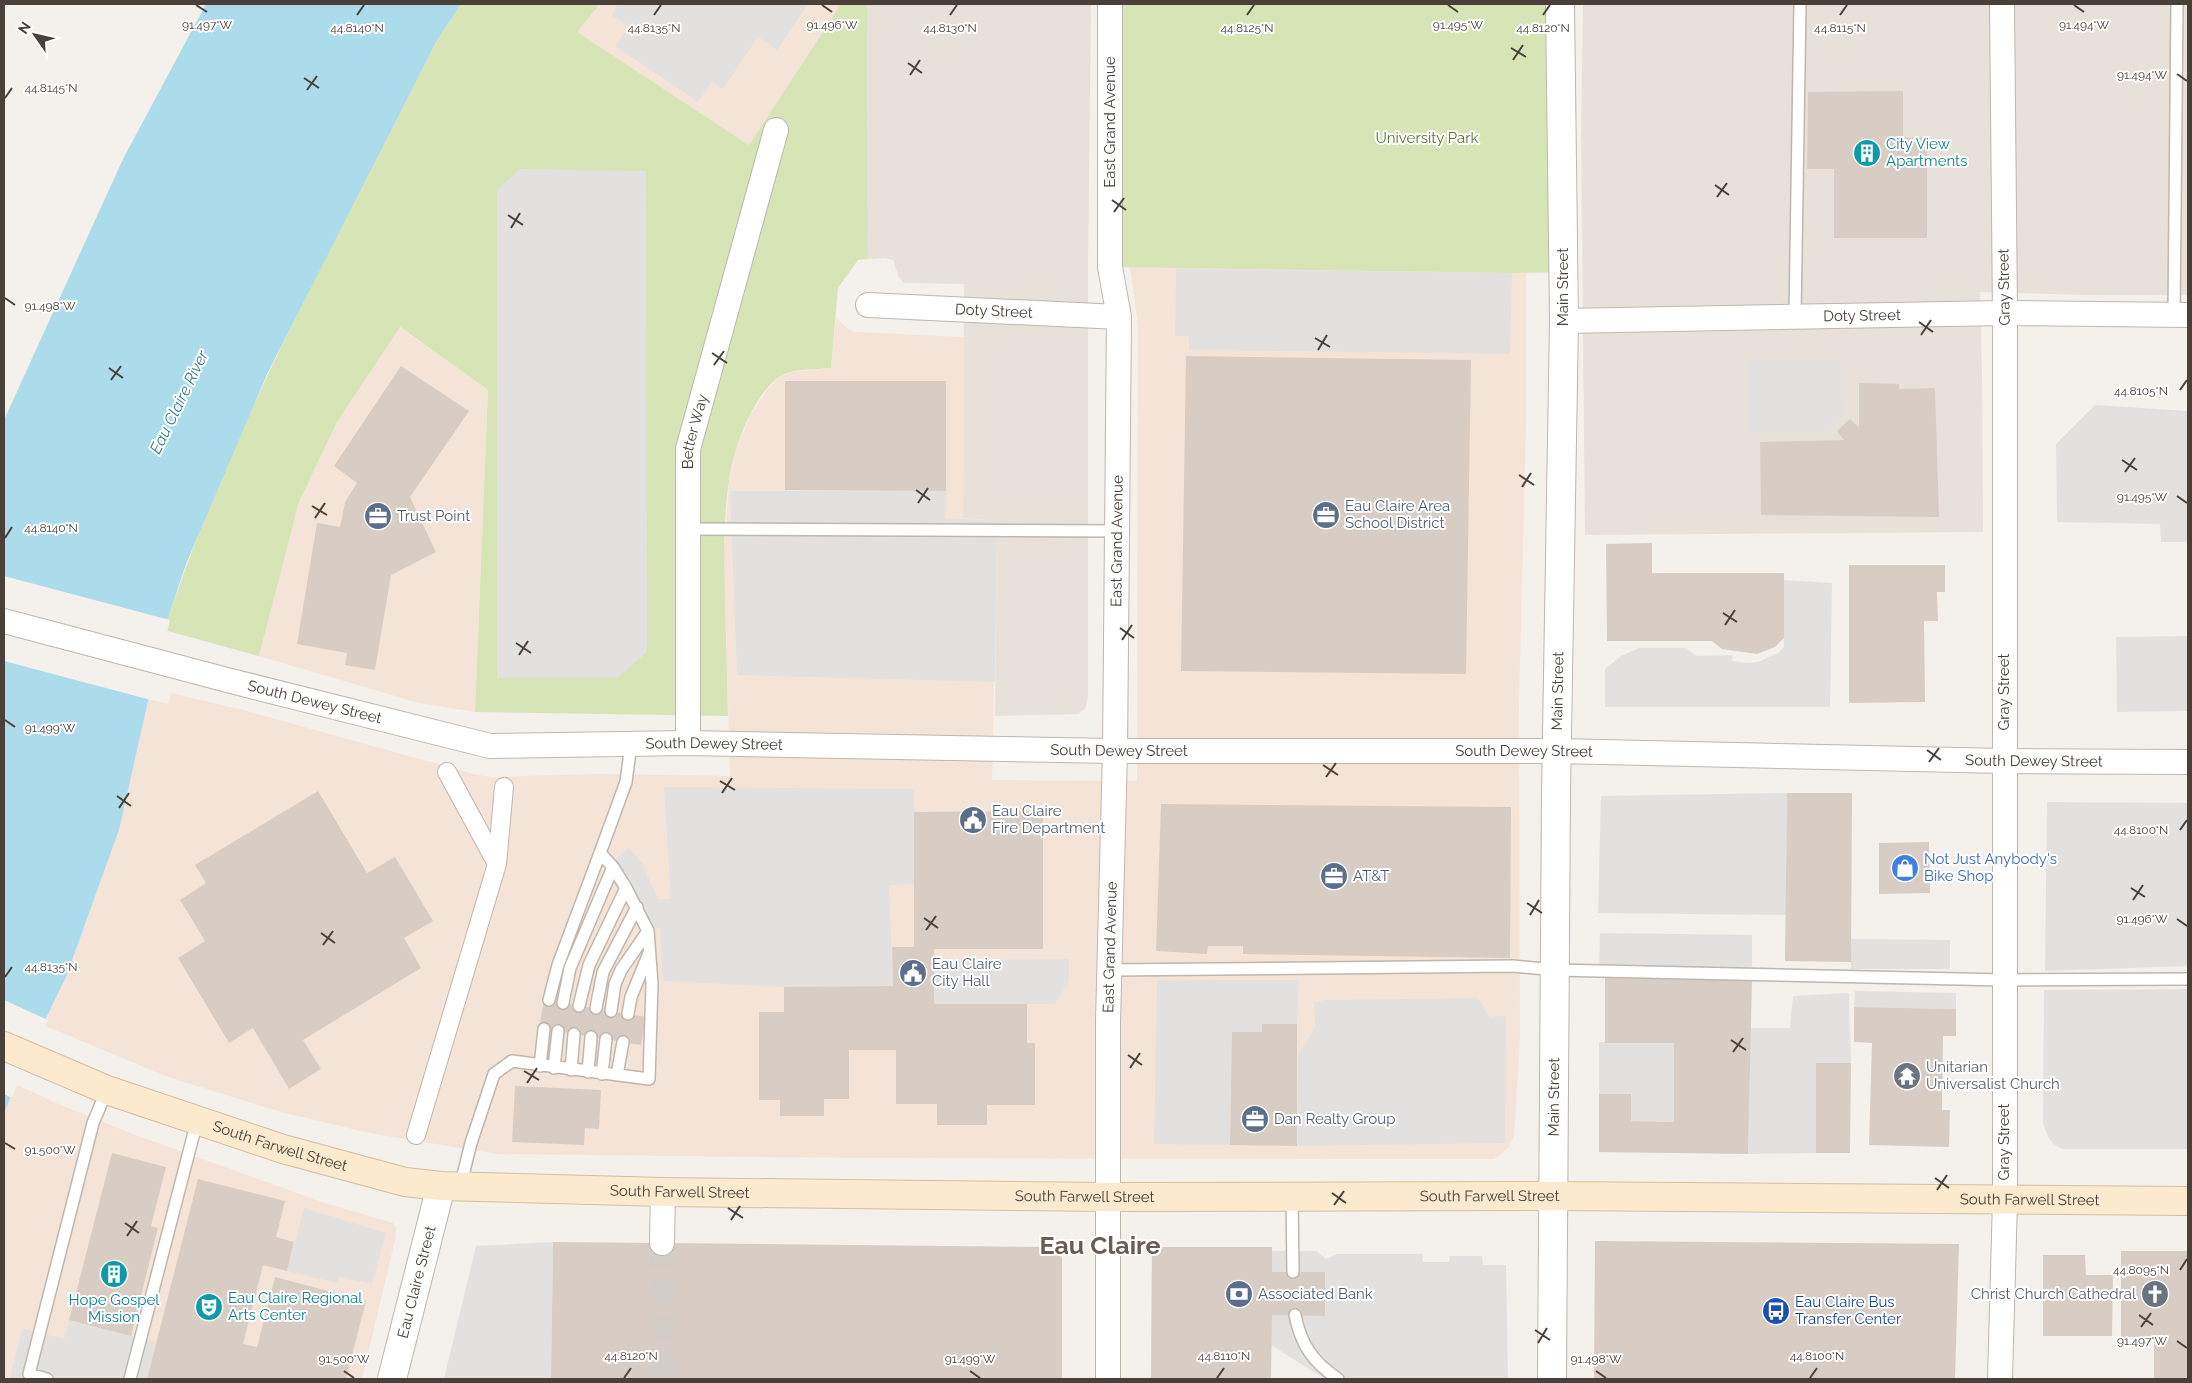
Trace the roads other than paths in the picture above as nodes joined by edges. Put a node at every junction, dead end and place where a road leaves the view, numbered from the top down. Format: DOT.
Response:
graph roads {
  1 [pos="1110,4"];
  2 [pos="1560,4"];
  3 [pos="1800,4"];
  4 [pos="2002,4"];
  5 [pos="2177,4"];
  6 [pos="2176,85"];
  7 [pos="2188,85"];
  8 [pos="776,130"];
  9 [pos="868,305"];
  10 [pos="2005,312"];
  11 [pos="2181,315"];
  12 [pos="1794,316"];
  13 [pos="1119,317"];
  14 [pos="1564,321"];
  15 [pos="688,529"];
  16 [pos="1117,531"];
  17 [pos="4,621"];
  18 [pos="688,743"];
  19 [pos="631,744"];
  20 [pos="1557,750"];
  21 [pos="1115,751"];
  22 [pos="2004,761"];
  23 [pos="2188,762"];
  24 [pos="447,772"];
  25 [pos="504,787"];
  26 [pos="600,853"];
  27 [pos="497,864"];
  28 [pos="613,867"];
  29 [pos="626,888"];
  30 [pos="636,907"];
  31 [pos="648,931"];
  32 [pos="650,951"];
  33 [pos="1108,970"];
  34 [pos="1555,970"];
  35 [pos="2188,979"];
  36 [pos="2004,980"];
  37 [pos="549,1000"];
  38 [pos="563,1003"];
  39 [pos="579,1006"];
  40 [pos="596,1008"];
  41 [pos="611,1011"];
  42 [pos="628,1014"];
  43 [pos="544,1029"];
  44 [pos="558,1031"];
  45 [pos="574,1034"];
  46 [pos="591,1037"];
  47 [pos="606,1040"];
  48 [pos="623,1042"];
  49 [pos="4,1046"];
  50 [pos="540,1066"];
  51 [pos="554,1068"];
  52 [pos="571,1070"];
  53 [pos="588,1072"];
  54 [pos="602,1074"];
  55 [pos="617,1075"];
  56 [pos="107,1090"];
  57 [pos="197,1120"];
  58 [pos="416,1135"];
  59 [pos="451,1186"];
  60 [pos="663,1192"];
  61 [pos="1553,1196"];
  62 [pos="1107,1197"];
  63 [pos="1292,1197"];
  64 [pos="2005,1200"];
  65 [pos="2188,1201"];
  66 [pos="662,1243"];
  67 [pos="1293,1272"];
  68 [pos="1295,1315"];
  69 [pos="47,1379"];
  70 [pos="130,1379"];
  71 [pos="392,1379"];
  72 [pos="1108,1379"];
  73 [pos="1338,1379"];
  74 [pos="1552,1379"];
  75 [pos="2000,1379"];
  1 -- 13 [label="street, East Grand Avenue"];
  2 -- 14 [label="street, Main Street"];
  3 -- 12 [label="lane"];
  4 -- 10 [label="street, Gray Street"];
  5 -- 6 [label="lane"];
  6 -- 7 [label="lane"];
  6 -- 11 [label="lane"];
  8 -- 15 [label="street, Better Way"];
  9 -- 13 [label="street, Doty Street"];
  10 -- 11 [label="street, Doty Street"];
  10 -- 12 [label="street, Doty Street"];
  10 -- 22 [label="street, Gray Street"];
  12 -- 14 [label="street, Doty Street"];
  13 -- 16 [label="street, East Grand Avenue"];
  14 -- 20 [label="street, Main Street"];
  15 -- 16 [label="lane"];
  15 -- 18 [label="street, Better Way"];
  16 -- 21 [label="street, East Grand Avenue"];
  17 -- 19 [label="street, South Dewey Street"];
  18 -- 19 [label="street, South Dewey Street"];
  18 -- 21 [label="street, South Dewey Street"];
  19 -- 26 [label="lane"];
  20 -- 21 [label="street, South Dewey Street"];
  20 -- 22 [label="street, South Dewey Street"];
  20 -- 34 [label="street, Main Street"];
  21 -- 33 [label="street, East Grand Avenue"];
  22 -- 23 [label="street, South Dewey Street"];
  22 -- 36 [label="street, Gray Street"];
  24 -- 27 [label="street"];
  25 -- 27 [label="street"];
  26 -- 28 [label="lane"];
  26 -- 37 [label="lane"];
  27 -- 58 [label="street"];
  28 -- 29 [label="lane"];
  28 -- 38 [label="lane"];
  29 -- 30 [label="lane"];
  29 -- 39 [label="lane"];
  30 -- 31 [label="lane"];
  30 -- 40 [label="lane"];
  31 -- 32 [label="lane"];
  31 -- 41 [label="lane"];
  32 -- 42 [label="lane"];
  32 -- 55 [label="lane"];
  33 -- 34 [label="lane"];
  33 -- 62 [label="street, East Grand Avenue"];
  34 -- 36 [label="lane"];
  34 -- 61 [label="street, Main Street"];
  35 -- 36 [label="lane"];
  36 -- 64 [label="street, Gray Street"];
  43 -- 50 [label="lane"];
  44 -- 51 [label="lane"];
  45 -- 52 [label="lane"];
  46 -- 53 [label="lane"];
  47 -- 54 [label="lane"];
  48 -- 55 [label="lane"];
  49 -- 56 [label="main road, South Farwell Street"];
  50 -- 51 [label="lane"];
  50 -- 59 [label="lane"];
  51 -- 52 [label="lane"];
  52 -- 53 [label="lane"];
  53 -- 54 [label="lane"];
  54 -- 55 [label="lane"];
  56 -- 57 [label="main road, South Farwell Street"];
  56 -- 69 [label="lane"];
  57 -- 59 [label="main road, South Farwell Street"];
  57 -- 70 [label="lane"];
  59 -- 60 [label="main road, South Farwell Street"];
  59 -- 71 [label="street, Eau Claire Street"];
  60 -- 62 [label="main road, South Farwell Street"];
  60 -- 66 [label="street"];
  61 -- 63 [label="main road, South Farwell Street"];
  61 -- 64 [label="main road, South Farwell Street"];
  61 -- 74 [label="street, Main Street"];
  62 -- 63 [label="main road, South Farwell Street"];
  62 -- 72 [label="street, East Grand Avenue"];
  63 -- 67 [label="lane"];
  64 -- 65 [label="main road, South Farwell Street"];
  64 -- 75 [label="street, Gray Street"];
  68 -- 73 [label="lane"];
}
